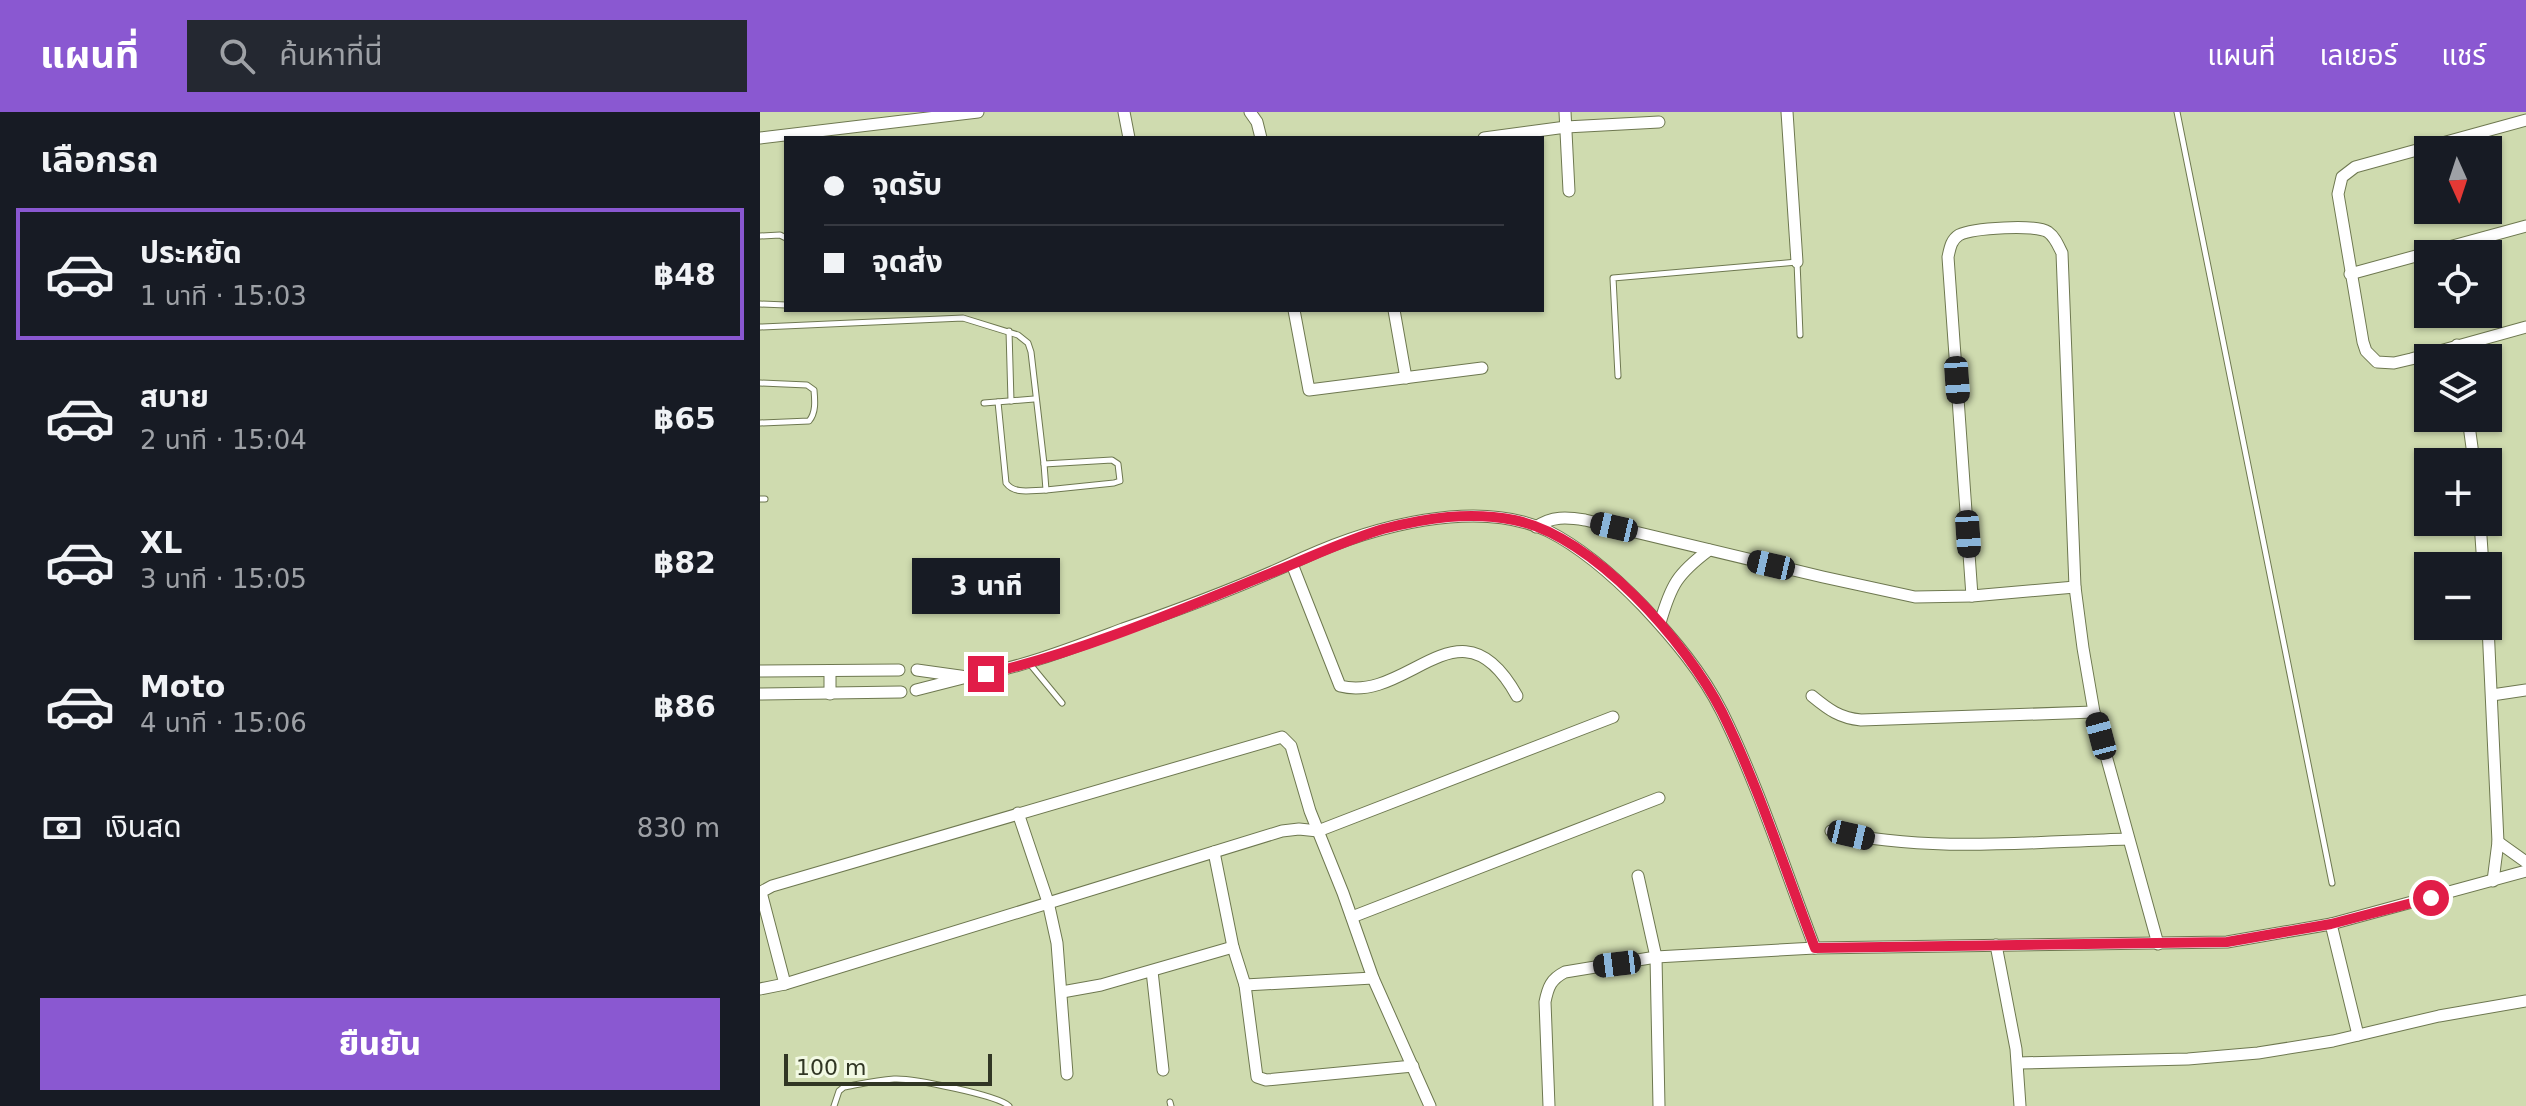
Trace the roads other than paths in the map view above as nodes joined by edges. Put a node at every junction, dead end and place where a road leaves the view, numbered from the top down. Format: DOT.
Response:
graph roads {
  1 [pos="978,112"];
  2 [pos="1124,112"];
  3 [pos="1250,112"];
  4 [pos="1565,112"];
  5 [pos="1787,112"];
  6 [pos="2177,112"];
  7 [pos="2526,120"];
  8 [pos="1659,122"];
  9 [pos="1566,127"];
  10 [pos="858,132"];
  11 [pos="817,135"];
  12 [pos="1129,136"];
  13 [pos="1260,136"];
  14 [pos="1499,136"];
  15 [pos="784,137"];
  16 [pos="760,138"];
  17 [pos="1569,191"];
  18 [pos="2526,226"];
  19 [pos="760,236"];
  20 [pos="784,237"];
  21 [pos="1797,262"];
  22 [pos="2350,274"];
  23 [pos="760,304"];
  24 [pos="784,305"];
  25 [pos="1294,312"];
  26 [pos="1394,312"];
  27 [pos="760,327"];
  28 [pos="2526,327"];
  29 [pos="1009,331"];
  30 [pos="1800,335"];
  31 [pos="2480,344"];
  32 [pos="2414,360"];
  33 [pos="1482,368"];
  34 [pos="1618,376"];
  35 [pos="1406,378"];
  36 [pos="760,383"];
  37 [pos="1034,399"];
  38 [pos="1011,401"];
  39 [pos="998,402"];
  40 [pos="984,403"];
  41 [pos="760,423"];
  42 [pos="1044,464"];
  43 [pos="1046,490"];
  44 [pos="1536,527"];
  45 [pos="1709,550"];
  46 [pos="1292,564"];
  47 [pos="2075,587"];
  48 [pos="1972,596"];
  49 [pos="1660,623"];
  50 [pos="2489,640"];
  51 [pos="1029,663"];
  52 [pos="899,670"];
  53 [pos="917,670"];
  54 [pos="760,671"];
  55 [pos="830,671"];
  56 [pos="967,677"];
  57 [pos="916,690"];
  58 [pos="2526,690"];
  59 [pos="901,692"];
  60 [pos="760,694"];
  61 [pos="830,694"];
  62 [pos="2492,695"];
  63 [pos="1517,696"];
  64 [pos="1812,696"];
  65 [pos="1062,703"];
  66 [pos="2094,712"];
  67 [pos="1613,717"];
  68 [pos="1659,798"];
  69 [pos="1018,813"];
  70 [pos="1318,831"];
  71 [pos="1831,831"];
  72 [pos="2128,839"];
  73 [pos="2498,842"];
  74 [pos="1214,852"];
  75 [pos="2526,862"];
  76 [pos="2526,871"];
  77 [pos="1638,876"];
  78 [pos="2493,881"];
  79 [pos="2332,883"];
  80 [pos="1048,902"];
  81 [pos="1352,917"];
  82 [pos="2331,924"];
  83 [pos="2158,944"];
  84 [pos="1996,945"];
  85 [pos="1233,947"];
  86 [pos="1815,948"];
  87 [pos="1656,957"];
  88 [pos="1152,971"];
  89 [pos="1373,978"];
  90 [pos="785,984"];
  91 [pos="1245,985"];
  92 [pos="760,989"];
  93 [pos="1062,992"];
  94 [pos="2526,1001"];
  95 [pos="2358,1035"];
  96 [pos="2018,1063"];
  97 [pos="1413,1066"];
  98 [pos="1163,1070"];
  99 [pos="1067,1074"];
  100 [pos="834,1106"];
  101 [pos="1009,1106"];
  102 [pos="1430,1106"];
  103 [pos="1549,1106"];
  104 [pos="1659,1106"];
  105 [pos="2020,1106"];
  1 -- 10 [label="street"];
  2 -- 12 [label="street"];
  3 -- 13 [label="street"];
  4 -- 9 [label="street"];
  5 -- 21 [label="street"];
  6 -- 79 [label="lane"];
  7 -- 22 [label="street"];
  8 -- 9 [label="street"];
  9 -- 14 [label="street"];
  9 -- 17 [label="street"];
  10 -- 11 [label="street"];
  15 -- 16 [label="street"];
  18 -- 22 [label="street"];
  19 -- 20 [label="lane"];
  21 -- 30 [label="lane"];
  21 -- 34 [label="lane"];
  22 -- 32 [label="street"];
  23 -- 24 [label="lane"];
  25 -- 35 [label="street"];
  26 -- 35 [label="street"];
  27 -- 29 [label="lane"];
  28 -- 31 [label="street"];
  29 -- 37 [label="lane"];
  29 -- 38 [label="lane"];
  33 -- 35 [label="street"];
  36 -- 41 [label="lane"];
  37 -- 38 [label="lane"];
  37 -- 42 [label="lane"];
  38 -- 39 [label="lane"];
  39 -- 40 [label="lane"];
  39 -- 43 [label="lane"];
  42 -- 43 [label="lane"];
  42 -- 43 [label="lane"];
  44 -- 45 [label="street"];
  44 -- 46 [label="street"];
  44 -- 49 [label="street"];
  45 -- 48 [label="street"];
  45 -- 49 [label="street"];
  46 -- 51 [label="street"];
  46 -- 63 [label="street"];
  47 -- 48 [label="street"];
  47 -- 48 [label="street"];
  47 -- 66 [label="street"];
  49 -- 86 [label="street"];
  50 -- 62 [label="street"];
  51 -- 56 [label="street"];
  51 -- 65 [label="lane"];
  52 -- 55 [label="street"];
  53 -- 56 [label="street"];
  54 -- 55 [label="street"];
  55 -- 61 [label="street"];
  56 -- 57 [label="street"];
  58 -- 62 [label="street"];
  59 -- 61 [label="street"];
  60 -- 61 [label="street"];
  62 -- 73 [label="street"];
  64 -- 66 [label="street"];
  66 -- 72 [label="street"];
  67 -- 70 [label="street"];
  68 -- 81 [label="street"];
  69 -- 70 [label="street"];
  69 -- 80 [label="street"];
  69 -- 90 [label="street"];
  70 -- 74 [label="street"];
  70 -- 81 [label="street"];
  71 -- 72 [label="street"];
  72 -- 83 [label="street"];
  73 -- 75 [label="street"];
  73 -- 78 [label="street"];
  74 -- 80 [label="street"];
  74 -- 85 [label="street"];
  76 -- 78 [label="street"];
  77 -- 87 [label="street"];
  78 -- 82 [label="street"];
  80 -- 90 [label="street"];
  80 -- 93 [label="street"];
  81 -- 89 [label="street"];
  82 -- 83 [label="street"];
  82 -- 95 [label="street"];
  83 -- 84 [label="street"];
  84 -- 86 [label="street"];
  84 -- 96 [label="street"];
  85 -- 88 [label="street"];
  85 -- 91 [label="street"];
  86 -- 87 [label="street"];
  87 -- 103 [label="street"];
  87 -- 104 [label="street"];
  88 -- 93 [label="street"];
  88 -- 98 [label="street"];
  89 -- 91 [label="street"];
  89 -- 97 [label="street"];
  90 -- 92 [label="street"];
  91 -- 97 [label="street"];
  93 -- 99 [label="street"];
  94 -- 95 [label="street"];
  95 -- 96 [label="street"];
  96 -- 105 [label="street"];
  97 -- 102 [label="street"];
  100 -- 101 [label="lane"];
}
